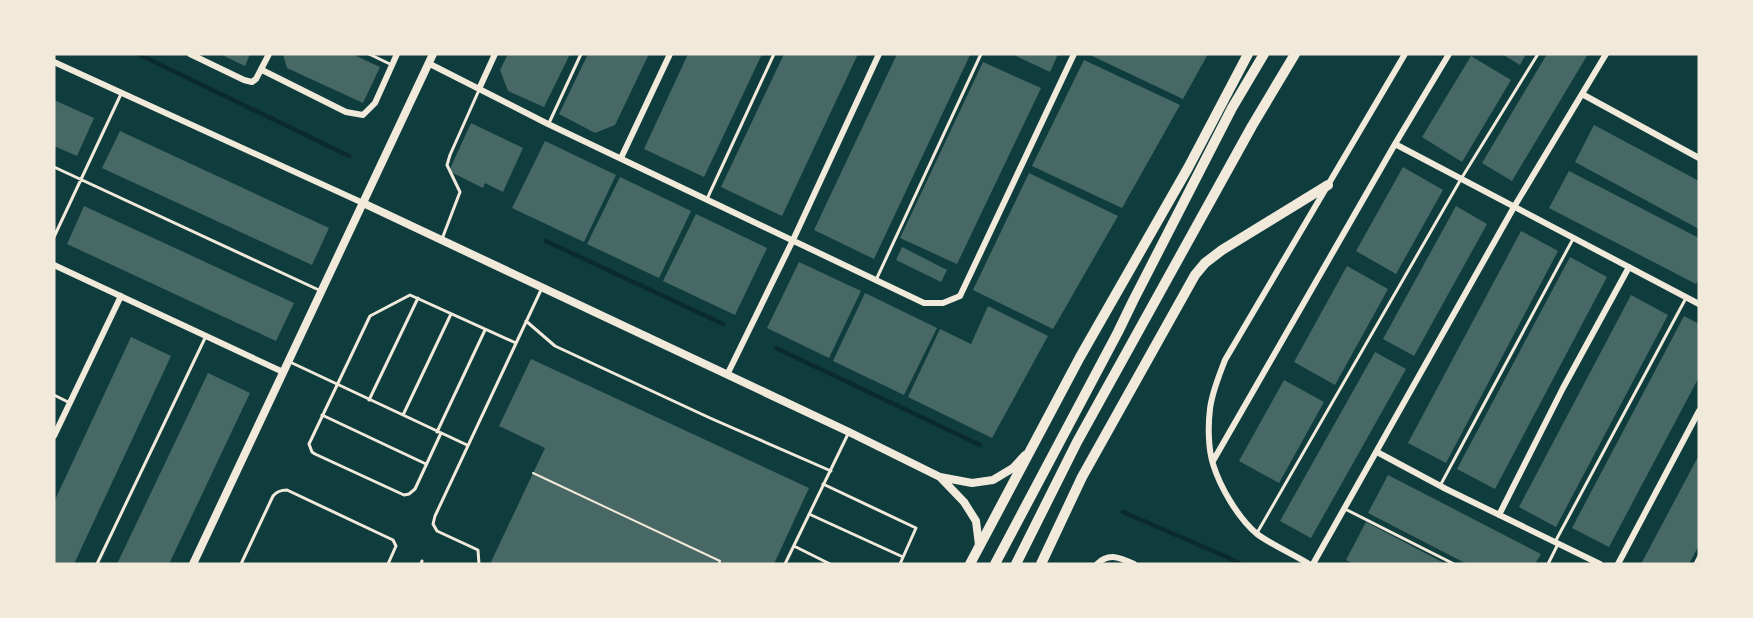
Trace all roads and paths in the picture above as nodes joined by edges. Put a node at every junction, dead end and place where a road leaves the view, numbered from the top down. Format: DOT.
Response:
graph roads {
  1 [pos="269,54"];
  2 [pos="369,54"];
  3 [pos="397,54"];
  4 [pos="433,54"];
  5 [pos="495,54"];
  6 [pos="581,54"];
  7 [pos="670,54"];
  8 [pos="774,54"];
  9 [pos="879,54"];
  10 [pos="981,54"];
  11 [pos="1074,54"];
  12 [pos="1248,54"];
  13 [pos="1264,54"];
  14 [pos="1295,54"];
  15 [pos="1406,54"];
  16 [pos="1449,54"];
  17 [pos="1538,54"];
  18 [pos="1606,54"];
  19 [pos="195,55"];
  20 [pos="54,62"];
  21 [pos="428,63"];
  22 [pos="392,65"];
  23 [pos="262,70"];
  24 [pos="479,89"];
  25 [pos="122,93"];
  26 [pos="1582,94"];
  27 [pos="549,123"];
  28 [pos="1395,144"];
  29 [pos="621,158"];
  30 [pos="1699,158"];
  31 [pos="54,167"];
  32 [pos="81,179"];
  33 [pos="1461,179"];
  34 [pos="1328,185"];
  35 [pos="707,199"];
  36 [pos="363,203"];
  37 [pos="1514,207"];
  38 [pos="54,237"];
  39 [pos="1573,238"];
  40 [pos="441,240"];
  41 [pos="793,240"];
  42 [pos="54,265"];
  43 [pos="1629,267"];
  44 [pos="876,280"];
  45 [pos="542,288"];
  46 [pos="321,291"];
  47 [pos="121,296"];
  48 [pos="1686,297"];
  49 [pos="418,298"];
  50 [pos="1699,304"];
  51 [pos="452,314"];
  52 [pos="526,321"];
  53 [pos="486,330"];
  54 [pos="206,336"];
  55 [pos="516,343"];
  56 [pos="288,361"];
  57 [pos="282,372"];
  58 [pos="727,375"];
  59 [pos="336,384"];
  60 [pos="54,395"];
  61 [pos="369,400"];
  62 [pos="70,402"];
  63 [pos="1699,411"];
  64 [pos="322,415"];
  65 [pos="403,415"];
  66 [pos="439,432"];
  67 [pos="849,432"];
  68 [pos="54,436"];
  69 [pos="467,445"];
  70 [pos="1031,449"];
  71 [pos="1377,452"];
  72 [pos="1212,462"];
  73 [pos="426,464"];
  74 [pos="831,471"];
  75 [pos="533,473"];
  76 [pos="940,477"];
  77 [pos="823,484"];
  78 [pos="1440,486"];
  79 [pos="1345,509"];
  80 [pos="809,513"];
  81 [pos="1500,515"];
  82 [pos="1257,533"];
  83 [pos="1556,543"];
  84 [pos="979,545"];
  85 [pos="794,546"];
  86 [pos="1699,556"];
  87 [pos="903,557"];
  88 [pos="1017,562"];
  89 [pos="97,564"];
  90 [pos="193,564"];
  91 [pos="241,564"];
  92 [pos="388,564"];
  93 [pos="479,564"];
  94 [pos="718,564"];
  95 [pos="785,564"];
  96 [pos="830,564"];
  97 [pos="900,564"];
  98 [pos="970,564"];
  99 [pos="995,564"];
  100 [pos="1041,564"];
  101 [pos="1097,564"];
  102 [pos="1134,564"];
  103 [pos="1311,564"];
  104 [pos="1454,564"];
  105 [pos="1548,564"];
  106 [pos="1600,564"];
  107 [pos="1618,564"];
  108 [pos="1695,564"];
  1 -- 23 [label="street"];
  2 -- 22 [label="lane"];
  3 -- 22 [label="street"];
  4 -- 21 [label="street"];
  5 -- 24 [label="street"];
  6 -- 27 [label="lane"];
  7 -- 29 [label="street"];
  8 -- 35 [label="lane"];
  9 -- 41 [label="street"];
  10 -- 44 [label="lane"];
  11 -- 44 [label="street"];
  12 -- 70 [label="highway"];
  13 -- 99 [label="highway"];
  14 -- 88 [label="highway"];
  15 -- 34 [label="street"];
  16 -- 28 [label="street"];
  17 -- 33 [label="lane"];
  18 -- 26 [label="street"];
  19 -- 23 [label="street"];
  20 -- 25 [label="street"];
  21 -- 24 [label="street"];
  21 -- 36 [label="street"];
  22 -- 23 [label="street"];
  24 -- 27 [label="street"];
  24 -- 40 [label="lane"];
  25 -- 32 [label="lane"];
  25 -- 36 [label="street"];
  26 -- 30 [label="street"];
  26 -- 37 [label="street"];
  27 -- 29 [label="street"];
  28 -- 33 [label="street"];
  28 -- 72 [label="street"];
  29 -- 35 [label="street"];
  31 -- 32 [label="lane"];
  32 -- 38 [label="lane"];
  32 -- 46 [label="lane"];
  33 -- 37 [label="street"];
  33 -- 82 [label="lane"];
  34 -- 72 [label="street"];
  34 -- 100 [label="highway"];
  35 -- 41 [label="street"];
  36 -- 40 [label="street"];
  36 -- 46 [label="street"];
  37 -- 39 [label="street"];
  37 -- 71 [label="street"];
  39 -- 43 [label="street"];
  39 -- 78 [label="lane"];
  40 -- 45 [label="street"];
  41 -- 44 [label="street"];
  41 -- 58 [label="street"];
  42 -- 47 [label="street"];
  43 -- 48 [label="street"];
  43 -- 81 [label="street"];
  45 -- 52 [label="lane"];
  45 -- 58 [label="street"];
  46 -- 56 [label="street"];
  47 -- 54 [label="street"];
  47 -- 62 [label="street"];
  48 -- 50 [label="street"];
  48 -- 83 [label="lane"];
  49 -- 51 [label="lane"];
  49 -- 59 [label="lane"];
  49 -- 61 [label="lane"];
  51 -- 53 [label="lane"];
  51 -- 65 [label="lane"];
  52 -- 55 [label="lane"];
  52 -- 74 [label="lane"];
  53 -- 55 [label="lane"];
  53 -- 66 [label="lane"];
  54 -- 57 [label="street"];
  54 -- 89 [label="lane"];
  55 -- 69 [label="lane"];
  56 -- 57 [label="street"];
  56 -- 59 [label="lane"];
  57 -- 90 [label="street"];
  58 -- 67 [label="street"];
  59 -- 61 [label="lane"];
  59 -- 64 [label="lane"];
  60 -- 62 [label="lane"];
  61 -- 65 [label="lane"];
  62 -- 68 [label="street"];
  63 -- 107 [label="street"];
  64 -- 73 [label="lane"];
  64 -- 73 [label="lane"];
  65 -- 66 [label="lane"];
  66 -- 69 [label="lane"];
  66 -- 73 [label="lane"];
  67 -- 74 [label="lane"];
  67 -- 76 [label="street"];
  69 -- 93 [label="lane"];
  70 -- 76 [label="street"];
  70 -- 84 [label="highway"];
  71 -- 78 [label="street"];
  71 -- 79 [label="street"];
  72 -- 82 [label="street"];
  74 -- 77 [label="lane"];
  75 -- 94 [label="path"];
  76 -- 84 [label="street"];
  77 -- 80 [label="lane"];
  77 -- 87 [label="lane"];
  78 -- 81 [label="street"];
  79 -- 103 [label="street"];
  79 -- 104 [label="lane"];
  80 -- 85 [label="lane"];
  80 -- 87 [label="lane"];
  81 -- 83 [label="street"];
  82 -- 103 [label="street"];
  83 -- 105 [label="lane"];
  83 -- 106 [label="street"];
  84 -- 98 [label="highway"];
  85 -- 95 [label="lane"];
  85 -- 96 [label="lane"];
  86 -- 108 [label="lane"];
  87 -- 97 [label="lane"];
  91 -- 92 [label="lane"];
  101 -- 102 [label="street"];
}
